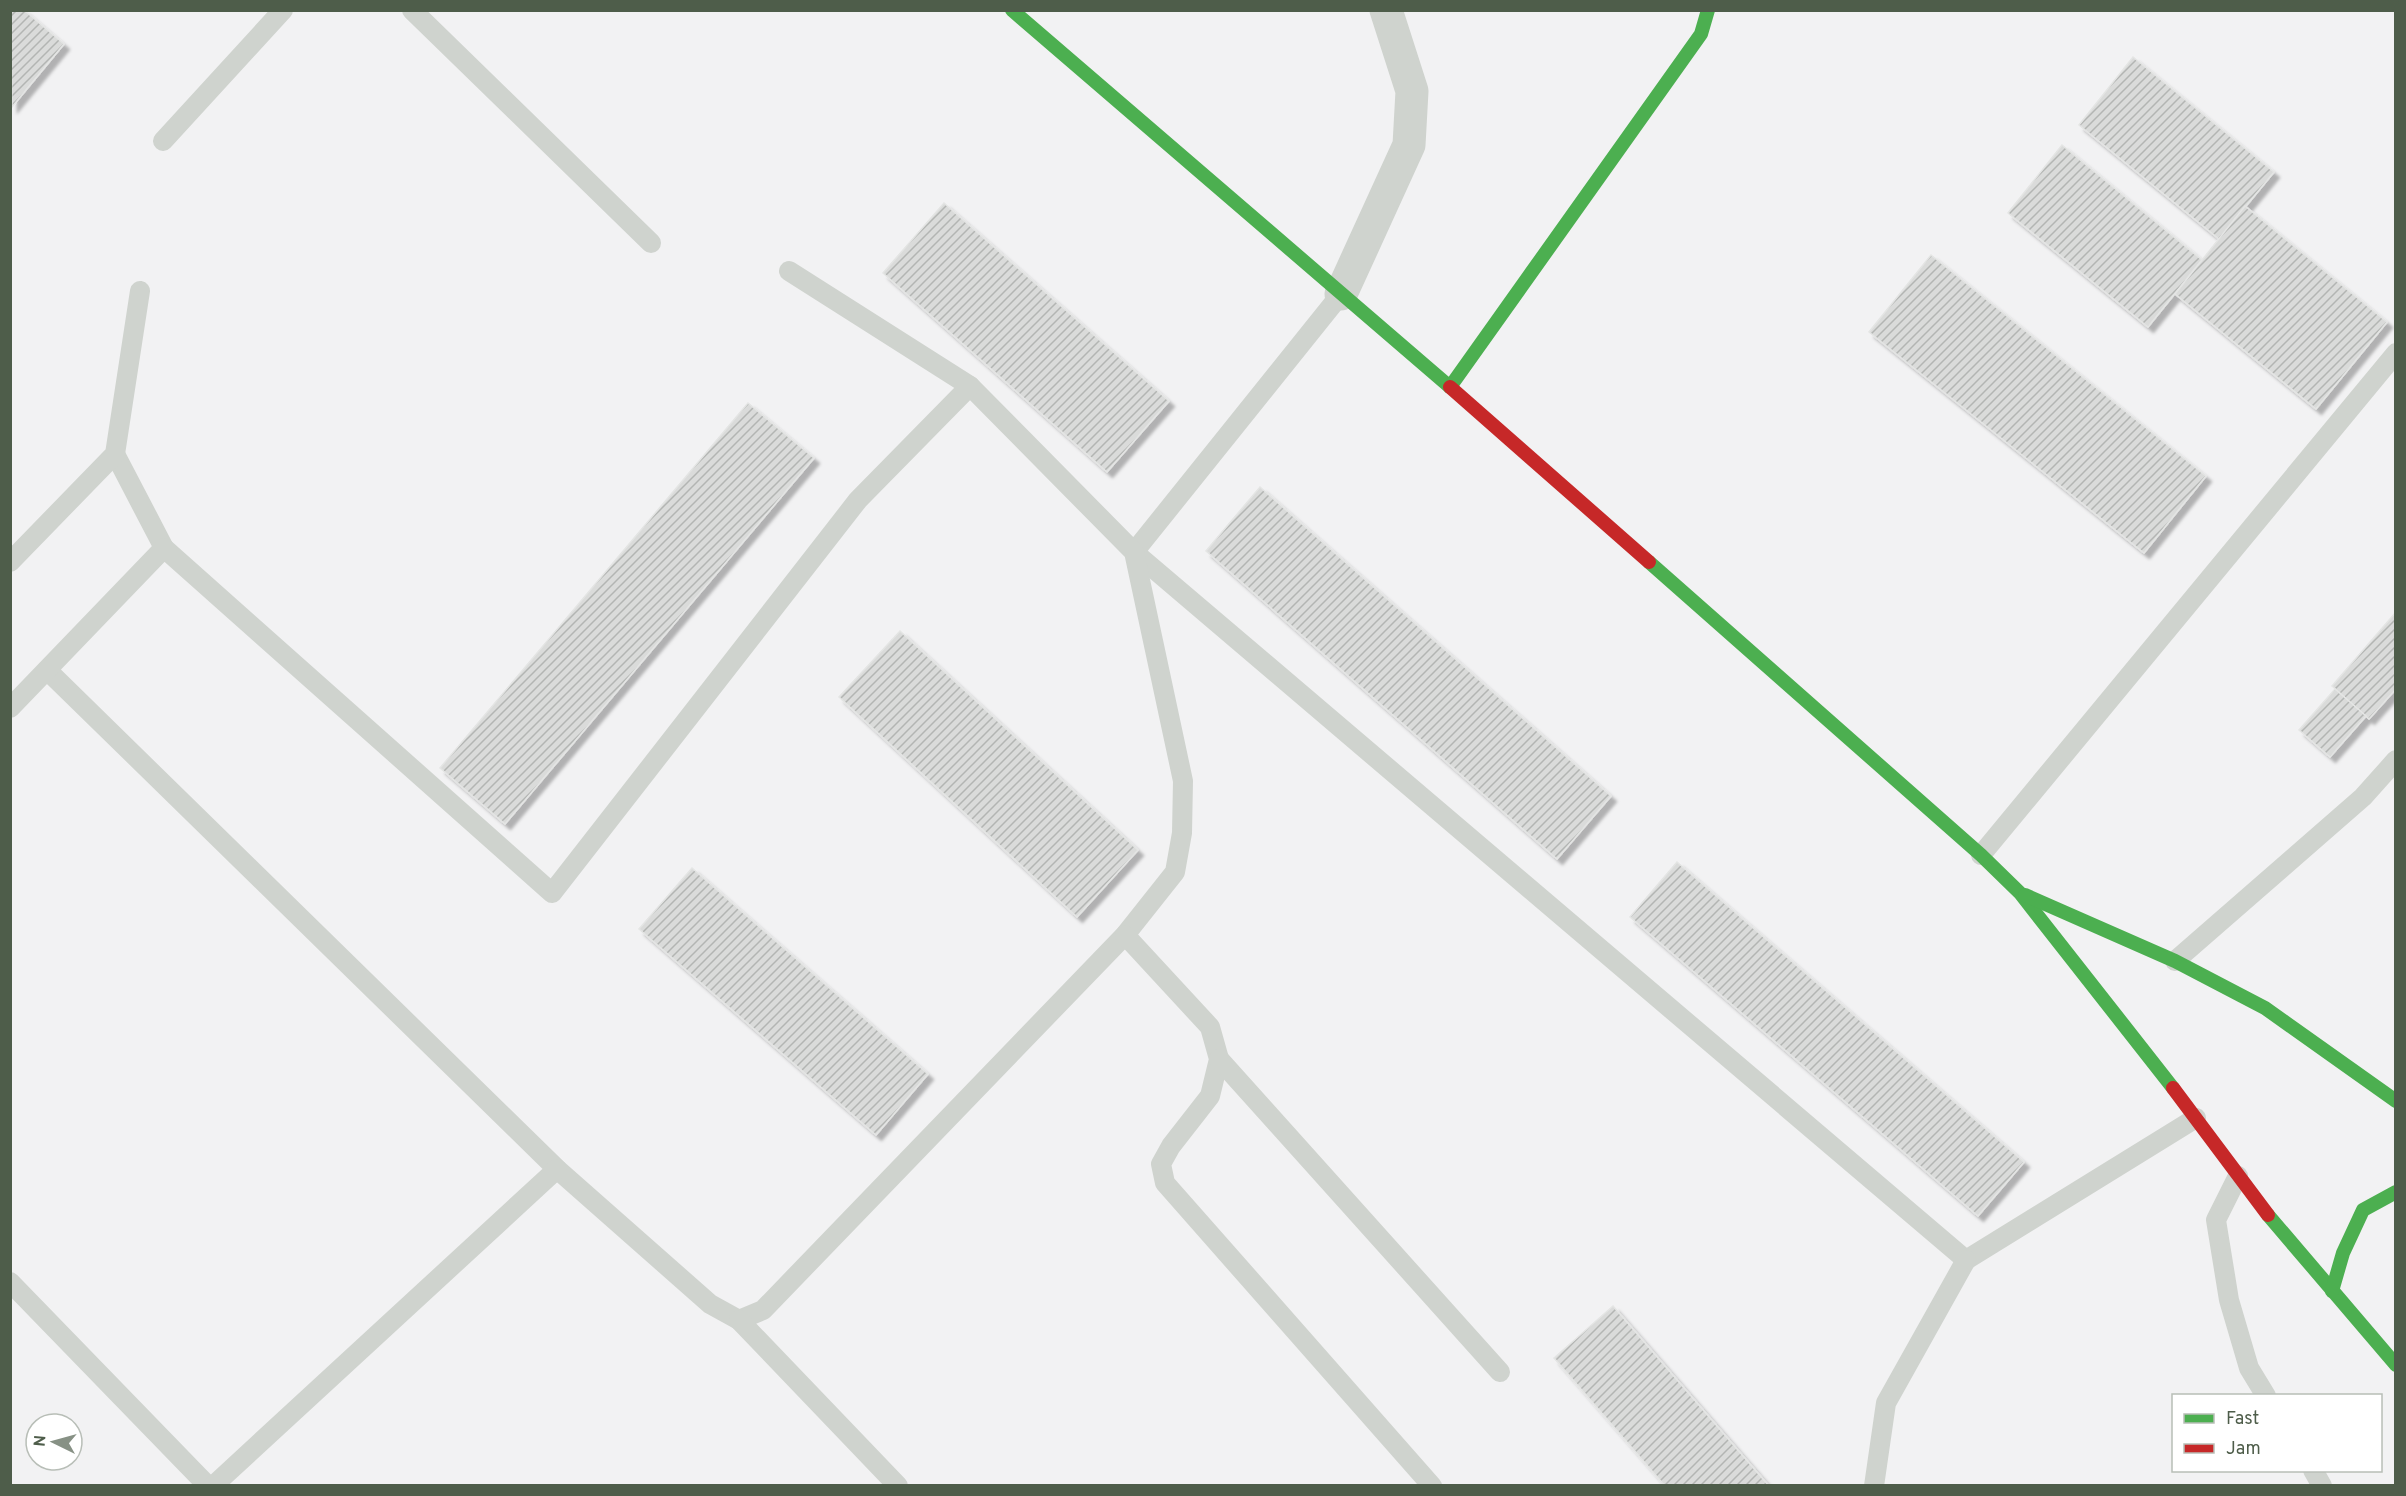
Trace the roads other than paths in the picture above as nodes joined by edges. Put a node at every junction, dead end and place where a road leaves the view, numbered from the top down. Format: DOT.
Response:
graph roads {
  1 [pos="283,10"];
  2 [pos="412,10"];
  3 [pos="1012,10"];
  4 [pos="1386,10"];
  5 [pos="1708,10"];
  6 [pos="163,141"];
  7 [pos="651,243"];
  8 [pos="789,271"];
  9 [pos="140,291"];
  10 [pos="1341,294"];
  11 [pos="2396,353"];
  12 [pos="970,386"];
  13 [pos="1450,387"];
  14 [pos="115,454"];
  15 [pos="164,548"];
  16 [pos="1134,552"];
  17 [pos="10,562"];
  18 [pos="47,670"];
  19 [pos="10,708"];
  20 [pos="2396,760"];
  21 [pos="1982,855"];
  22 [pos="2020,893"];
  23 [pos="1125,935"];
  24 [pos="2175,961"];
  25 [pos="1219,1059"];
  26 [pos="2396,1101"];
  27 [pos="2196,1118"];
  28 [pos="557,1169"];
  29 [pos="2238,1176"];
  30 [pos="2396,1192"];
  31 [pos="1966,1260"];
  32 [pos="10,1282"];
  33 [pos="2332,1291"];
  34 [pos="739,1320"];
  35 [pos="2396,1365"];
  36 [pos="1500,1372"];
  37 [pos="2265,1394"];
  38 [pos="2314,1472"];
  39 [pos="208,1485"];
  40 [pos="213,1485"];
  41 [pos="898,1485"];
  42 [pos="1432,1485"];
  43 [pos="1874,1485"];
  44 [pos="2322,1485"];
  1 -- 6 [label="lane"];
  2 -- 7 [label="lane"];
  3 -- 10 [label="street"];
  4 -- 10 [label="street"];
  5 -- 13 [label="street"];
  8 -- 12 [label="lane"];
  9 -- 14 [label="lane"];
  10 -- 13 [label="street"];
  10 -- 16 [label="lane"];
  11 -- 21 [label="lane"];
  12 -- 15 [label="lane"];
  12 -- 16 [label="lane"];
  13 -- 21 [label="street"];
  14 -- 15 [label="lane"];
  14 -- 17 [label="lane"];
  15 -- 18 [label="lane"];
  16 -- 23 [label="lane"];
  16 -- 31 [label="lane"];
  18 -- 19 [label="lane"];
  18 -- 28 [label="lane"];
  20 -- 24 [label="lane"];
  21 -- 22 [label="street"];
  22 -- 24 [label="street"];
  22 -- 27 [label="street"];
  23 -- 25 [label="lane"];
  23 -- 34 [label="lane"];
  24 -- 26 [label="street"];
  25 -- 36 [label="lane"];
  25 -- 42 [label="lane"];
  27 -- 29 [label="street"];
  27 -- 31 [label="lane"];
  28 -- 34 [label="lane"];
  28 -- 40 [label="lane"];
  29 -- 33 [label="street"];
  29 -- 37 [label="lane"];
  30 -- 33 [label="street"];
  31 -- 43 [label="lane"];
  32 -- 39 [label="lane"];
  33 -- 35 [label="street"];
  34 -- 41 [label="lane"];
  38 -- 44 [label="lane"];
}
